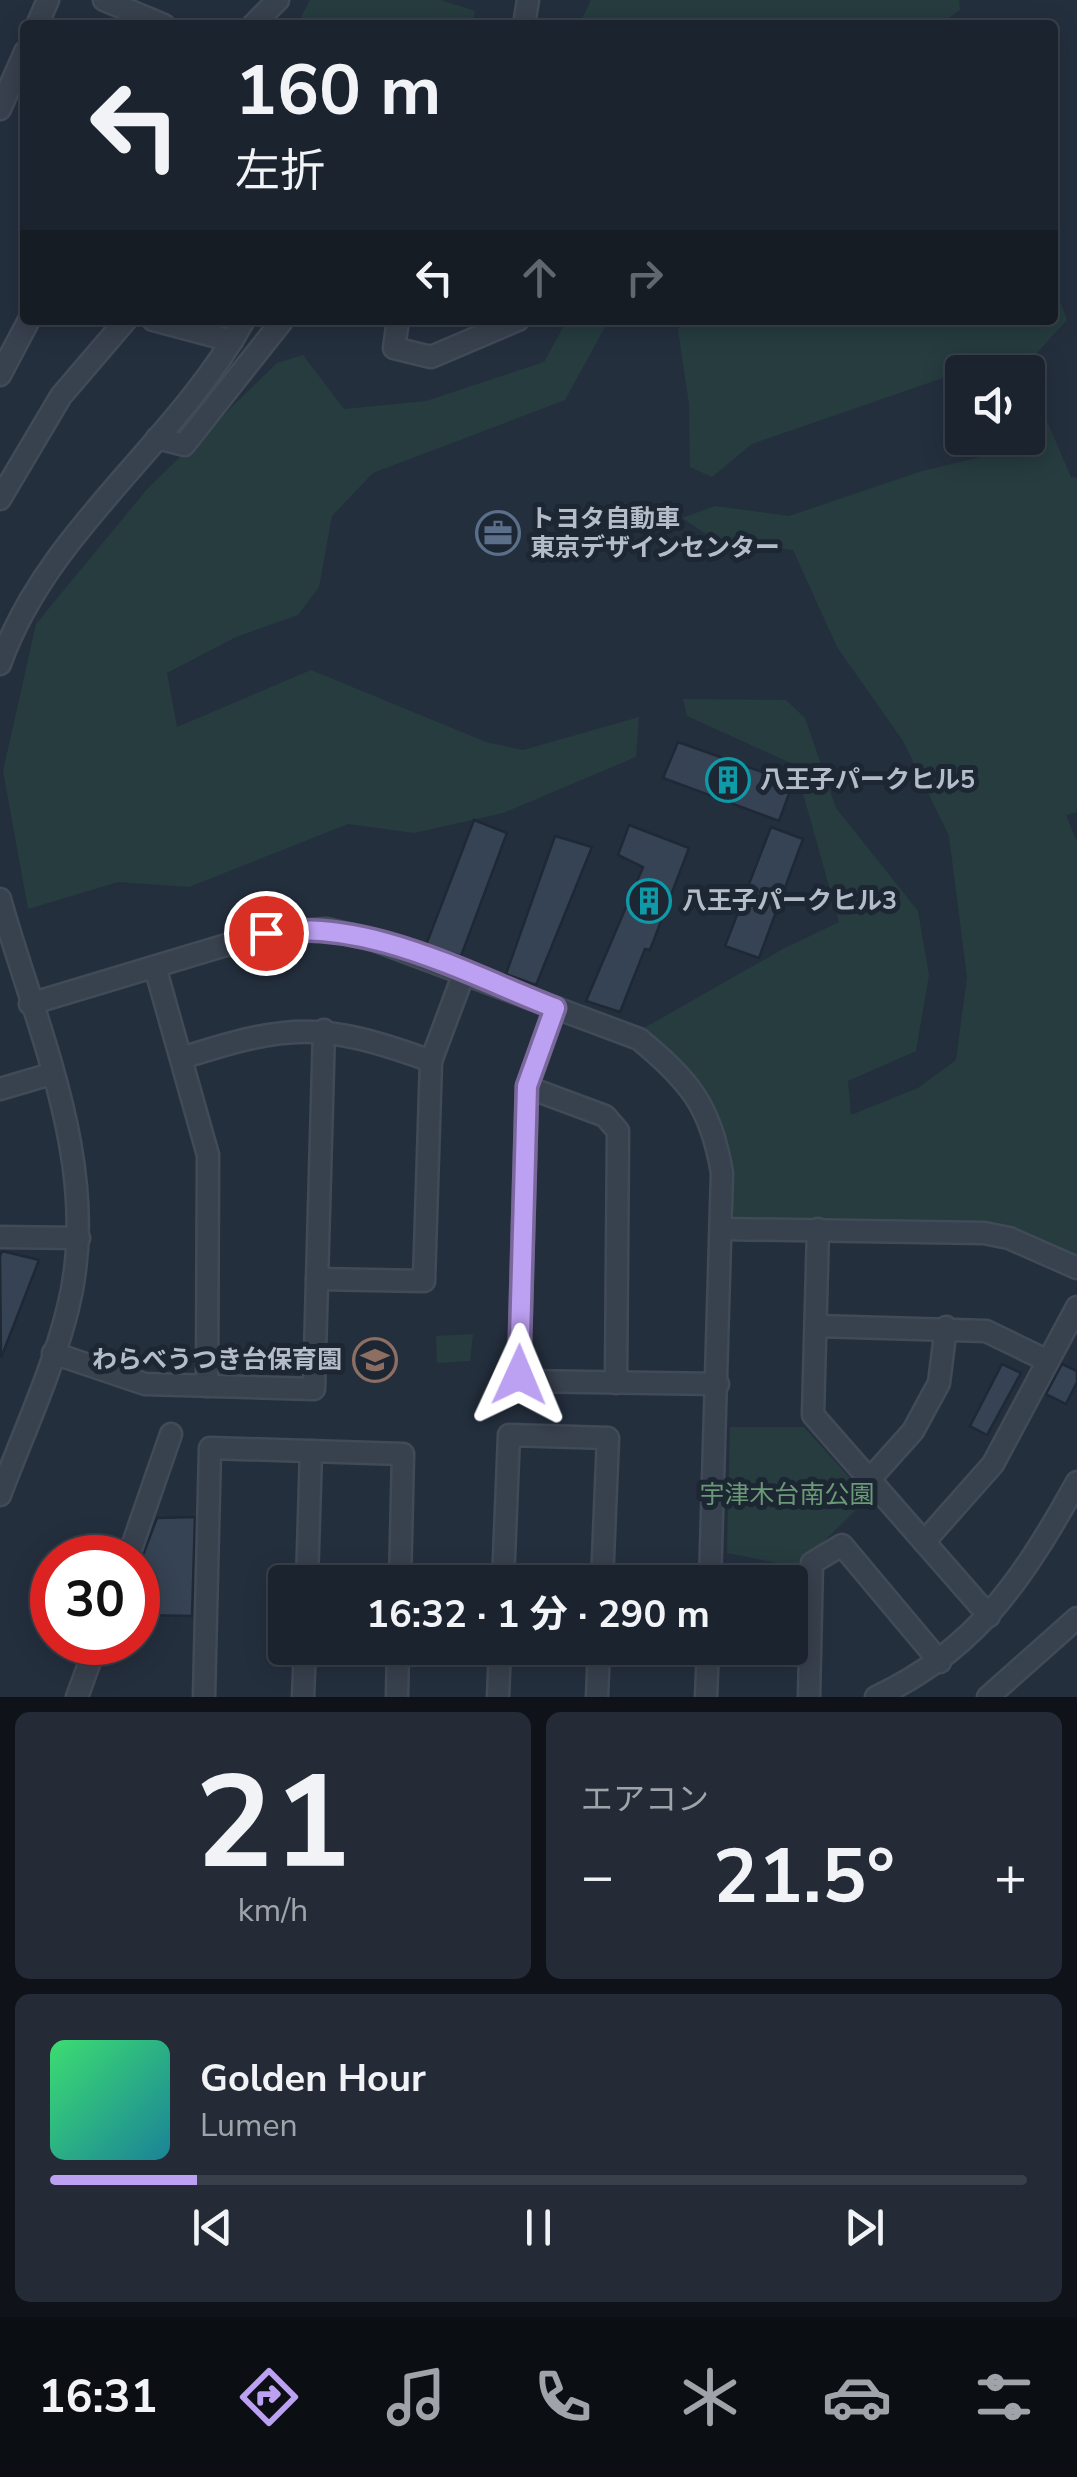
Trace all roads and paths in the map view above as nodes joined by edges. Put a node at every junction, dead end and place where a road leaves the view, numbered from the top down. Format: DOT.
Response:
graph roads {
  1 [pos="104,0"];
  2 [pos="278,0"];
  3 [pos="152,20"];
  4 [pos="261,20"];
  5 [pos="20,63"];
  6 [pos="0,109"];
  7 [pos="26,325"];
  8 [pos="122,325"];
  9 [pos="172,325"];
  10 [pos="241,325"];
  11 [pos="279,325"];
  12 [pos="397,325"];
  13 [pos="482,328"];
  14 [pos="232,341"];
  15 [pos="0,375"];
  16 [pos="157,438"];
  17 [pos="0,499"];
  18 [pos="0,664"];
  19 [pos="1,907"];
  20 [pos="155,967"];
  21 [pos="464,973"];
  22 [pos="30,1004"];
  23 [pos="555,1008"];
  24 [pos="324,1030"];
  25 [pos="182,1058"];
  26 [pos="430,1061"];
  27 [pos="51,1074"];
  28 [pos="527,1086"];
  29 [pos="0,1089"];
  30 [pos="724,1229"];
  31 [pos="818,1229"];
  32 [pos="0,1237"];
  33 [pos="79,1238"];
  34 [pos="1077,1268"];
  35 [pos="317,1279"];
  36 [pos="1077,1307"];
  37 [pos="816,1326"];
  38 [pos="946,1327"];
  39 [pos="53,1353"];
  40 [pos="1048,1362"];
  41 [pos="616,1383"];
  42 [pos="718,1384"];
  43 [pos="206,1386"];
  44 [pos="172,1434"];
  45 [pos="312,1451"];
  46 [pos="870,1480"];
  47 [pos="1077,1482"];
  48 [pos="0,1495"];
  49 [pos="136,1535"];
  50 [pos="924,1542"];
  51 [pos="308,1565"];
  52 [pos="400,1565"];
  53 [pos="504,1565"];
  54 [pos="603,1565"];
  55 [pos="711,1565"];
  56 [pos="989,1616"];
  57 [pos="1077,1618"];
  58 [pos="940,1662"];
  59 [pos="89,1665"];
  60 [pos="304,1665"];
  61 [pos="398,1665"];
  62 [pos="499,1665"];
  63 [pos="599,1665"];
  64 [pos="707,1665"];
  65 [pos="77,1697"];
  66 [pos="204,1697"];
  67 [pos="303,1697"];
  68 [pos="397,1697"];
  69 [pos="498,1697"];
  70 [pos="598,1697"];
  71 [pos="706,1697"];
  72 [pos="809,1697"];
  73 [pos="876,1697"];
  74 [pos="988,1697"];
  1 -- 3 [label="street"];
  2 -- 4 [label="street"];
  5 -- 6 [label="street"];
  7 -- 15 [label="street"];
  8 -- 17 [label="street"];
  9 -- 14 [label="street"];
  10 -- 14 [label="street"];
  11 -- 16 [label="street"];
  12 -- 13 [label="street"];
  14 -- 16 [label="street"];
  16 -- 18 [label="street"];
  19 -- 22 [label="street"];
  20 -- 21 [label="street"];
  20 -- 22 [label="street"];
  20 -- 25 [label="street"];
  21 -- 23 [label="street"];
  21 -- 26 [label="street"];
  22 -- 27 [label="street"];
  23 -- 28 [label="street"];
  23 -- 30 [label="street"];
  24 -- 25 [label="street"];
  24 -- 26 [label="street"];
  24 -- 35 [label="street"];
  25 -- 43 [label="street"];
  26 -- 35 [label="street"];
  27 -- 29 [label="street"];
  27 -- 33 [label="street"];
  28 -- 41 [label="street"];
  28 -- 41 [label="street"];
  30 -- 31 [label="street"];
  30 -- 42 [label="street"];
  31 -- 34 [label="street"];
  31 -- 37 [label="street"];
  32 -- 33 [label="street"];
  33 -- 39 [label="street"];
  35 -- 43 [label="street"];
  36 -- 40 [label="street"];
  37 -- 38 [label="street"];
  37 -- 46 [label="street"];
  38 -- 40 [label="street"];
  38 -- 46 [label="street"];
  39 -- 43 [label="street"];
  39 -- 48 [label="street"];
  40 -- 50 [label="street"];
  41 -- 42 [label="street"];
  42 -- 55 [label="street"];
  44 -- 49 [label="street"];
  45 -- 51 [label="street"];
  45 -- 52 [label="street"];
  45 -- 66 [label="street"];
  46 -- 50 [label="street"];
  47 -- 56 [label="street"];
  50 -- 56 [label="street"];
  53 -- 54 [label="street"];
  56 -- 58 [label="street"];
  57 -- 74 [label="street"];
  58 -- 72 [label="street"];
  58 -- 73 [label="street"];
  59 -- 65 [label="street"];
  60 -- 67 [label="street"];
  61 -- 68 [label="street"];
  62 -- 69 [label="street"];
  63 -- 70 [label="street"];
  64 -- 71 [label="street"];
}
